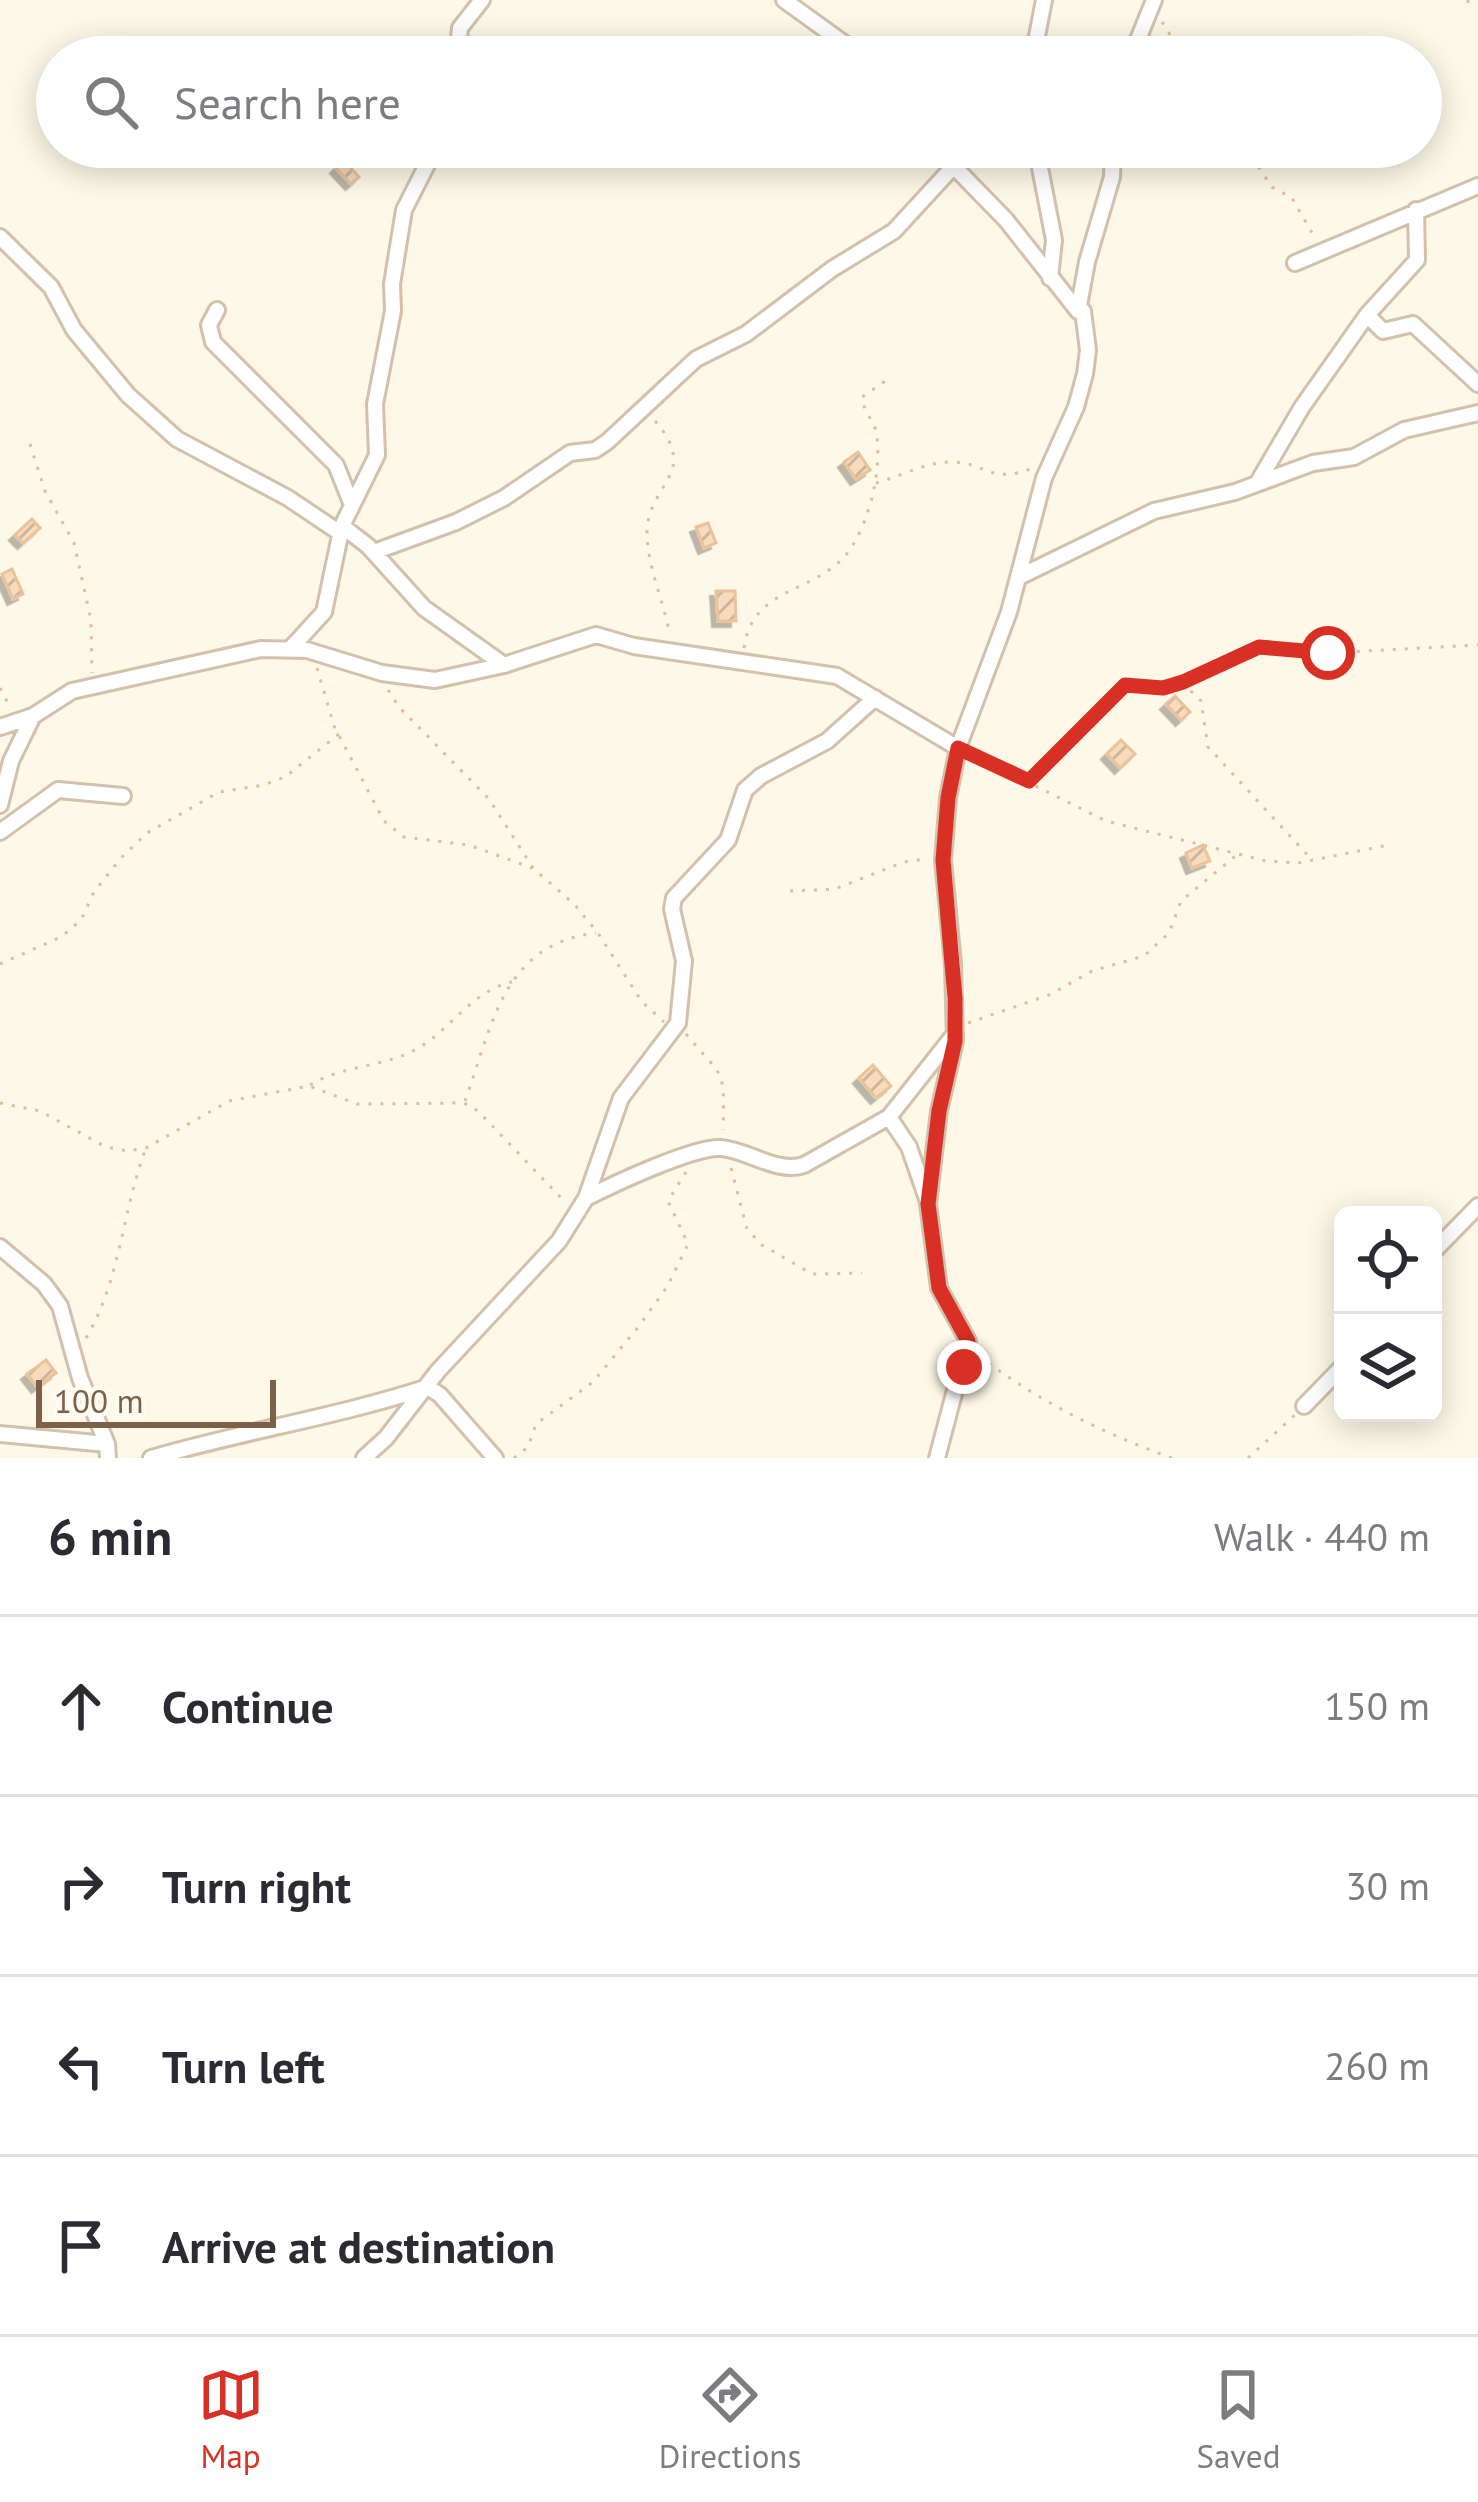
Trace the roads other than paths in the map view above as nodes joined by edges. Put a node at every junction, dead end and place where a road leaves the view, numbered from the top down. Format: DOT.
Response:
graph roads {
  1 [pos="482,0"];
  2 [pos="784,0"];
  3 [pos="1044,0"];
  4 [pos="1154,2"];
  5 [pos="459,36"];
  6 [pos="833,36"];
  7 [pos="1037,36"];
  8 [pos="1140,36"];
  9 [pos="426,168"];
  10 [pos="952,168"];
  11 [pos="1040,168"];
  12 [pos="1112,168"];
  13 [pos="1478,186"];
  14 [pos="1416,210"];
  15 [pos="0,237"];
  16 [pos="1295,263"];
  17 [pos="1050,278"];
  18 [pos="217,310"];
  19 [pos="1078,310"];
  20 [pos="1366,315"];
  21 [pos="1478,384"];
  22 [pos="1478,413"];
  23 [pos="1258,482"];
  24 [pos="352,505"];
  25 [pos="341,529"];
  26 [pos="374,552"];
  27 [pos="1019,577"];
  28 [pos="291,649"];
  29 [pos="504,665"];
  30 [pos="875,698"];
  31 [pos="33,716"];
  32 [pos="0,727"];
  33 [pos="958,748"];
  34 [pos="123,796"];
  35 [pos="0,805"];
  36 [pos="0,832"];
  37 [pos="955,1030"];
  38 [pos="889,1117"];
  39 [pos="586,1198"];
  40 [pos="928,1204"];
  41 [pos="1478,1206"];
  42 [pos="1442,1243"];
  43 [pos="0,1247"];
  44 [pos="1334,1375"];
  45 [pos="428,1387"];
  46 [pos="1304,1406"];
  47 [pos="0,1434"];
  48 [pos="108,1451"];
  49 [pos="152,1458"];
  50 [pos="364,1458"];
  51 [pos="495,1458"];
  52 [pos="937,1458"];
  1 -- 5 [label="street"];
  2 -- 6 [label="street"];
  3 -- 7 [label="street"];
  4 -- 8 [label="street"];
  9 -- 24 [label="street"];
  10 -- 17 [label="street"];
  10 -- 26 [label="street"];
  11 -- 17 [label="street"];
  12 -- 19 [label="street"];
  13 -- 14 [label="street"];
  14 -- 16 [label="street"];
  14 -- 20 [label="street"];
  15 -- 25 [label="street"];
  17 -- 19 [label="street"];
  18 -- 24 [label="street"];
  19 -- 27 [label="street"];
  20 -- 21 [label="street"];
  20 -- 23 [label="street"];
  22 -- 23 [label="street"];
  23 -- 27 [label="street"];
  24 -- 25 [label="street"];
  25 -- 26 [label="street"];
  25 -- 28 [label="street"];
  26 -- 29 [label="street"];
  27 -- 33 [label="street"];
  28 -- 29 [label="street"];
  28 -- 31 [label="street"];
  29 -- 30 [label="street"];
  30 -- 33 [label="street"];
  30 -- 39 [label="street"];
  31 -- 32 [label="street"];
  31 -- 35 [label="street"];
  33 -- 37 [label="street"];
  34 -- 36 [label="street"];
  37 -- 38 [label="street"];
  37 -- 40 [label="street"];
  38 -- 39 [label="street"];
  38 -- 40 [label="street"];
  39 -- 45 [label="street"];
  40 -- 52 [label="street"];
  41 -- 42 [label="street"];
  43 -- 48 [label="street"];
  44 -- 46 [label="street"];
  45 -- 49 [label="street"];
  45 -- 50 [label="street"];
  45 -- 51 [label="street"];
  47 -- 48 [label="street"];
}
